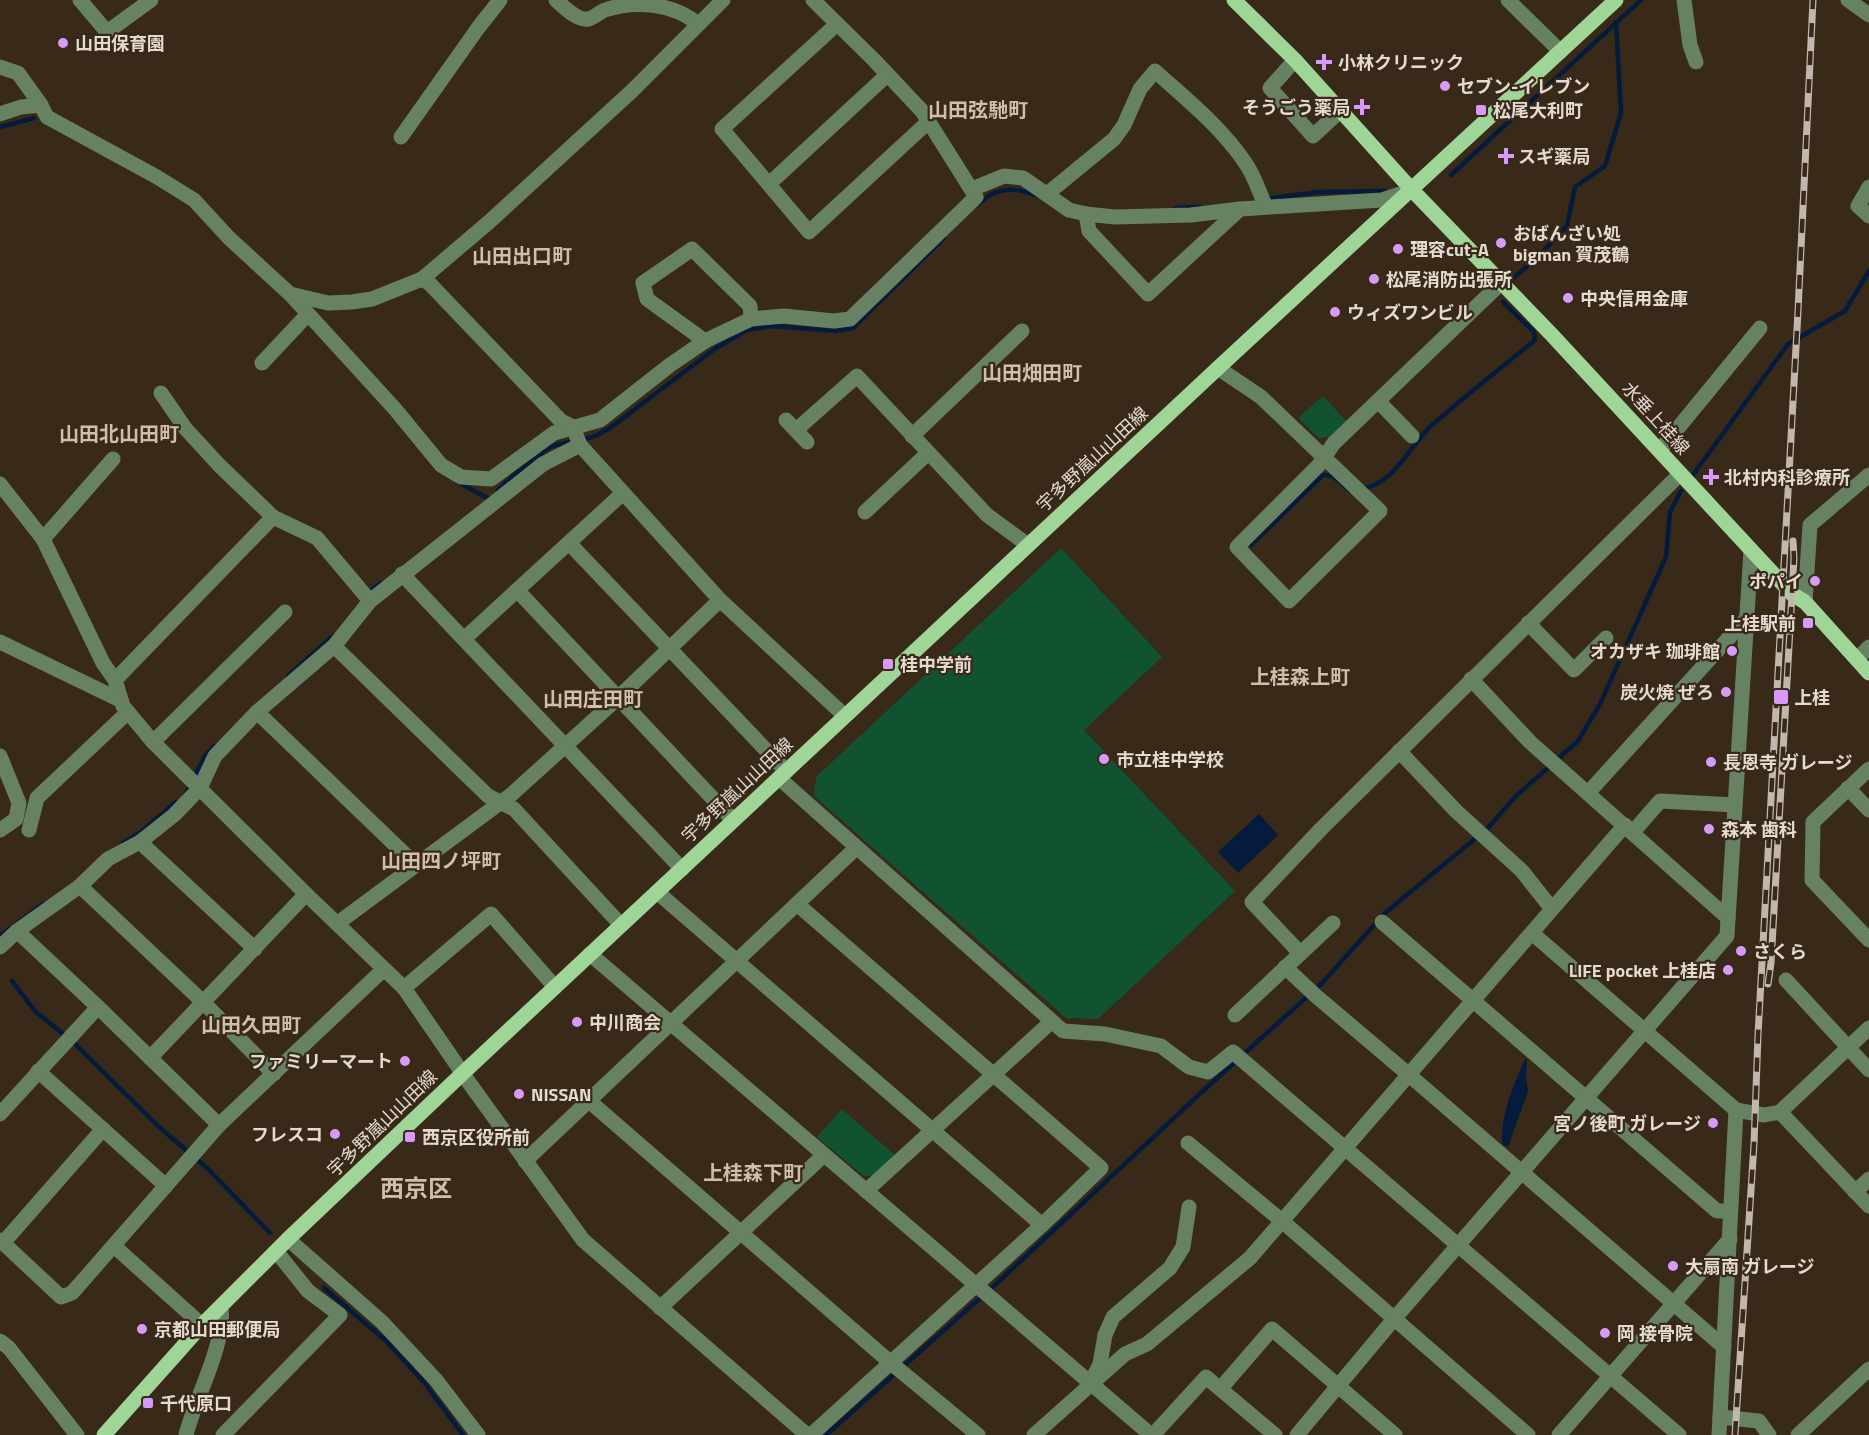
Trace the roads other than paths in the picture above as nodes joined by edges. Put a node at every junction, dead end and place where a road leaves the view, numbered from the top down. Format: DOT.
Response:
graph roads {
  1 [pos="80,0"];
  2 [pos="151,0"];
  3 [pos="500,0"];
  4 [pos="556,0"];
  5 [pos="723,0"];
  6 [pos="813,0"];
  7 [pos="1234,0"];
  8 [pos="1508,0"];
  9 [pos="1616,0"];
  10 [pos="1684,0"];
  11 [pos="1848,0"];
  12 [pos="609,5"];
  13 [pos="1869,15"];
  14 [pos="698,24"];
  15 [pos="837,24"];
  16 [pos="1560,51"];
  17 [pos="1295,60"];
  18 [pos="1696,62"];
  19 [pos="0,67"];
  20 [pos="887,75"];
  21 [pos="41,105"];
  22 [pos="1341,110"];
  23 [pos="0,114"];
  24 [pos="928,122"];
  25 [pos="401,137"];
  26 [pos="769,184"];
  27 [pos="1869,187"];
  28 [pos="972,189"];
  29 [pos="1412,190"];
  30 [pos="1047,195"];
  31 [pos="1266,207"];
  32 [pos="1240,209"];
  33 [pos="1086,214"];
  34 [pos="1869,216"];
  35 [pos="422,279"];
  36 [pos="1502,282"];
  37 [pos="290,294"];
  38 [pos="308,314"];
  39 [pos="751,319"];
  40 [pos="1760,328"];
  41 [pos="1022,331"];
  42 [pos="705,341"];
  43 [pos="262,363"];
  44 [pos="1218,368"];
  45 [pos="161,393"];
  46 [pos="1378,401"];
  47 [pos="573,427"];
  48 [pos="912,436"];
  49 [pos="1412,436"];
  50 [pos="807,442"];
  51 [pos="580,445"];
  52 [pos="1660,450"];
  53 [pos="928,453"];
  54 [pos="1324,455"];
  55 [pos="112,459"];
  56 [pos="1680,474"];
  57 [pos="1869,475"];
  58 [pos="0,484"];
  59 [pos="623,493"];
  60 [pos="865,512"];
  61 [pos="273,517"];
  62 [pos="43,539"];
  63 [pos="569,543"];
  64 [pos="1028,545"];
  65 [pos="1750,550"];
  66 [pos="402,574"];
  67 [pos="517,590"];
  68 [pos="720,600"];
  69 [pos="370,601"];
  70 [pos="1805,602"];
  71 [pos="285,612"];
  72 [pos="1746,619"];
  73 [pos="1528,623"];
  74 [pos="465,638"];
  75 [pos="1606,638"];
  76 [pos="0,642"];
  77 [pos="334,646"];
  78 [pos="1869,647"];
  79 [pos="669,648"];
  80 [pos="1857,659"];
  81 [pos="1869,673"];
  82 [pos="1472,679"];
  83 [pos="115,680"];
  84 [pos="618,698"];
  85 [pos="124,706"];
  86 [pos="257,712"];
  87 [pos="845,716"];
  88 [pos="153,742"];
  89 [pos="566,745"];
  90 [pos="1399,751"];
  91 [pos="0,756"];
  92 [pos="1869,768"];
  93 [pos="782,775"];
  94 [pos="200,788"];
  95 [pos="1848,788"];
  96 [pos="1588,793"];
  97 [pos="500,803"];
  98 [pos="1735,805"];
  99 [pos="1869,810"];
  100 [pos="733,820"];
  101 [pos="1629,829"];
  102 [pos="0,830"];
  103 [pos="29,830"];
  104 [pos="140,842"];
  105 [pos="856,848"];
  106 [pos="416,865"];
  107 [pos="682,869"];
  108 [pos="80,886"];
  109 [pos="657,892"];
  110 [pos="306,894"];
  111 [pos="796,904"];
  112 [pos="1552,909"];
  113 [pos="1728,918"];
  114 [pos="1382,922"];
  115 [pos="338,923"];
  116 [pos="1333,923"];
  117 [pos="621,925"];
  118 [pos="16,931"];
  119 [pos="1532,933"];
  120 [pos="1869,940"];
  121 [pos="0,947"];
  122 [pos="255,949"];
  123 [pos="1300,953"];
  124 [pos="590,954"];
  125 [pos="736,961"];
  126 [pos="1285,967"];
  127 [pos="384,969"];
  128 [pos="1786,980"];
  129 [pos="555,987"];
  130 [pos="404,988"];
  131 [pos="1473,1000"];
  132 [pos="203,1002"];
  133 [pos="98,1007"];
  134 [pos="1234,1015"];
  135 [pos="1051,1022"];
  136 [pos="670,1023"];
  137 [pos="1869,1028"];
  138 [pos="1646,1030"];
  139 [pos="1848,1047"];
  140 [pos="150,1058"];
  141 [pos="1869,1070"];
  142 [pos="39,1071"];
  143 [pos="463,1073"];
  144 [pos="274,1074"];
  145 [pos="1408,1074"];
  146 [pos="995,1075"];
  147 [pos="1586,1098"];
  148 [pos="588,1100"];
  149 [pos="1736,1110"];
  150 [pos="1779,1112"];
  151 [pos="0,1114"];
  152 [pos="219,1125"];
  153 [pos="103,1129"];
  154 [pos="933,1132"];
  155 [pos="1188,1143"];
  156 [pos="1345,1147"];
  157 [pos="824,1155"];
  158 [pos="525,1161"];
  159 [pos="1521,1171"];
  160 [pos="1869,1179"];
  161 [pos="166,1186"];
  162 [pos="867,1191"];
  163 [pos="1855,1192"];
  164 [pos="1869,1206"];
  165 [pos="1189,1207"];
  166 [pos="1730,1211"];
  167 [pos="1282,1221"];
  168 [pos="1042,1225"];
  169 [pos="741,1233"];
  170 [pos="288,1239"];
  171 [pos="1730,1239"];
  172 [pos="2,1241"];
  173 [pos="1457,1245"];
  174 [pos="114,1246"];
  175 [pos="276,1251"];
  176 [pos="976,1285"];
  177 [pos="1674,1304"];
  178 [pos="220,1308"];
  179 [pos="660,1308"];
  180 [pos="1394,1319"];
  181 [pos="202,1325"];
  182 [pos="0,1341"];
  183 [pos="1724,1347"];
  184 [pos="891,1363"];
  185 [pos="1869,1369"];
  186 [pos="1611,1377"];
  187 [pos="1091,1383"];
  188 [pos="1337,1386"];
  189 [pos="1221,1388"];
  190 [pos="1720,1417"];
  191 [pos="1148,1434"];
  192 [pos="77,1435"];
  193 [pos="104,1435"];
  194 [pos="186,1435"];
  195 [pos="223,1435"];
  196 [pos="478,1435"];
  197 [pos="809,1435"];
  198 [pos="978,1435"];
  199 [pos="1034,1435"];
  200 [pos="1275,1435"];
  201 [pos="1297,1435"];
  202 [pos="1395,1435"];
  203 [pos="1528,1435"];
  204 [pos="1559,1435"];
  205 [pos="1678,1435"];
  206 [pos="1719,1435"];
  207 [pos="1770,1435"];
  208 [pos="1798,1435"];
  1 -- 2 [label="street"];
  3 -- 25 [label="street"];
  4 -- 12 [label="street"];
  5 -- 14 [label="street"];
  6 -- 15 [label="street"];
  7 -- 17 [label="main road"];
  8 -- 16 [label="street"];
  9 -- 16 [label="main road, 宇多野嵐山山田線"];
  10 -- 18 [label="street"];
  11 -- 13 [label="street"];
  12 -- 14 [label="street"];
  14 -- 35 [label="street"];
  15 -- 20 [label="street"];
  15 -- 26 [label="street"];
  16 -- 29 [label="main road, 宇多野嵐山山田線"];
  17 -- 22 [label="main road"];
  17 -- 22 [label="street"];
  19 -- 21 [label="street"];
  20 -- 24 [label="street"];
  20 -- 26 [label="street"];
  21 -- 23 [label="street"];
  21 -- 37 [label="street"];
  22 -- 29 [label="main road"];
  24 -- 26 [label="street"];
  24 -- 28 [label="street"];
  27 -- 34 [label="street"];
  28 -- 30 [label="street"];
  28 -- 39 [label="street"];
  29 -- 31 [label="street"];
  29 -- 36 [label="main road, 水垂上桂線"];
  29 -- 44 [label="main road, 宇多野嵐山山田線"];
  30 -- 31 [label="street"];
  30 -- 33 [label="street"];
  31 -- 32 [label="street"];
  32 -- 33 [label="street"];
  32 -- 33 [label="street"];
  35 -- 37 [label="street"];
  35 -- 47 [label="street"];
  36 -- 46 [label="street"];
  36 -- 52 [label="main road, 水垂上桂線"];
  37 -- 38 [label="street"];
  38 -- 43 [label="street"];
  38 -- 47 [label="street"];
  39 -- 42 [label="street"];
  39 -- 42 [label="street"];
  40 -- 52 [label="street"];
  41 -- 48 [label="street"];
  42 -- 47 [label="street"];
  44 -- 54 [label="street"];
  44 -- 64 [label="main road, 宇多野嵐山山田線"];
  45 -- 61 [label="street"];
  46 -- 49 [label="street"];
  46 -- 54 [label="street"];
  47 -- 51 [label="street"];
  48 -- 50 [label="street"];
  48 -- 53 [label="street"];
  51 -- 59 [label="street"];
  51 -- 66 [label="street"];
  52 -- 56 [label="main road, 水垂上桂線"];
  53 -- 60 [label="street"];
  53 -- 64 [label="street"];
  54 -- 54 [label="street"];
  55 -- 62 [label="street"];
  56 -- 65 [label="main road, 水垂上桂線"];
  56 -- 73 [label="street"];
  57 -- 70 [label="street"];
  58 -- 62 [label="street"];
  59 -- 63 [label="street"];
  59 -- 68 [label="street"];
  61 -- 69 [label="street"];
  61 -- 83 [label="street"];
  62 -- 83 [label="street"];
  63 -- 67 [label="street"];
  63 -- 79 [label="street"];
  64 -- 87 [label="main road, 宇多野嵐山山田線"];
  65 -- 70 [label="main road, 水垂上桂線"];
  65 -- 72 [label="street"];
  66 -- 69 [label="street"];
  66 -- 74 [label="street"];
  67 -- 74 [label="street"];
  67 -- 84 [label="street"];
  68 -- 79 [label="street"];
  68 -- 87 [label="street"];
  69 -- 77 [label="street"];
  70 -- 80 [label="main road, 水垂上桂線"];
  71 -- 88 [label="street"];
  72 -- 96 [label="street"];
  72 -- 98 [label="street"];
  73 -- 75 [label="street"];
  73 -- 82 [label="street"];
  74 -- 89 [label="street"];
  76 -- 85 [label="street"];
  77 -- 86 [label="street"];
  77 -- 97 [label="street"];
  78 -- 80 [label="street"];
  79 -- 84 [label="street"];
  79 -- 93 [label="street"];
  80 -- 81 [label="main road, 水垂上桂線"];
  82 -- 90 [label="street"];
  82 -- 96 [label="street"];
  83 -- 85 [label="street"];
  84 -- 89 [label="street"];
  84 -- 100 [label="street"];
  85 -- 88 [label="street"];
  85 -- 103 [label="street"];
  86 -- 94 [label="street"];
  86 -- 106 [label="street"];
  87 -- 93 [label="main road, 宇多野嵐山山田線"];
  88 -- 94 [label="street"];
  89 -- 97 [label="street"];
  89 -- 107 [label="street"];
  90 -- 112 [label="street"];
  90 -- 123 [label="street"];
  91 -- 102 [label="street"];
  92 -- 95 [label="street"];
  93 -- 100 [label="main road, 宇多野嵐山山田線"];
  93 -- 105 [label="street"];
  94 -- 104 [label="street"];
  94 -- 110 [label="street"];
  95 -- 99 [label="street"];
  95 -- 120 [label="street"];
  96 -- 101 [label="street"];
  97 -- 106 [label="street"];
  97 -- 117 [label="street"];
  98 -- 101 [label="street"];
  98 -- 113 [label="street"];
  100 -- 107 [label="main road, 宇多野嵐山山田線"];
  101 -- 112 [label="street"];
  101 -- 113 [label="street"];
  104 -- 108 [label="street"];
  104 -- 122 [label="street"];
  105 -- 111 [label="street"];
  105 -- 135 [label="street"];
  106 -- 115 [label="street"];
  107 -- 109 [label="main road, 宇多野嵐山山田線"];
  108 -- 118 [label="street"];
  108 -- 132 [label="street"];
  109 -- 117 [label="main road, 宇多野嵐山山田線"];
  109 -- 125 [label="street"];
  110 -- 115 [label="street"];
  110 -- 122 [label="street"];
  111 -- 125 [label="street"];
  111 -- 146 [label="street"];
  112 -- 119 [label="street"];
  113 -- 138 [label="street"];
  114 -- 131 [label="street"];
  115 -- 127 [label="street"];
  116 -- 123 [label="street"];
  117 -- 124 [label="main road, 宇多野嵐山山田線"];
  118 -- 121 [label="street"];
  118 -- 133 [label="street"];
  119 -- 131 [label="street"];
  119 -- 138 [label="street"];
  122 -- 132 [label="street"];
  123 -- 126 [label="street"];
  124 -- 129 [label="main road, 宇多野嵐山山田線"];
  124 -- 136 [label="street"];
  125 -- 136 [label="street"];
  125 -- 154 [label="street"];
  126 -- 134 [label="street"];
  126 -- 145 [label="street"];
  127 -- 130 [label="street"];
  127 -- 144 [label="street"];
  128 -- 139 [label="street"];
  129 -- 130 [label="street"];
  129 -- 143 [label="main road, 宇多野嵐山山田線"];
  130 -- 143 [label="street"];
  131 -- 145 [label="street"];
  131 -- 147 [label="street"];
  132 -- 140 [label="street"];
  132 -- 144 [label="street"];
  133 -- 140 [label="street"];
  133 -- 142 [label="street"];
  135 -- 146 [label="street"];
  135 -- 156 [label="street"];
  136 -- 148 [label="street"];
  136 -- 157 [label="street"];
  137 -- 139 [label="street"];
  138 -- 147 [label="street"];
  138 -- 149 [label="street"];
  139 -- 141 [label="street"];
  139 -- 150 [label="street"];
  140 -- 152 [label="street"];
  142 -- 151 [label="street"];
  142 -- 153 [label="street"];
  143 -- 158 [label="street"];
  143 -- 170 [label="main road, 宇多野嵐山山田線"];
  144 -- 152 [label="street"];
  145 -- 156 [label="street"];
  145 -- 159 [label="street"];
  146 -- 154 [label="street"];
  146 -- 168 [label="street"];
  147 -- 159 [label="street"];
  147 -- 166 [label="street"];
  148 -- 158 [label="street"];
  148 -- 169 [label="street"];
  149 -- 150 [label="street"];
  149 -- 166 [label="street"];
  150 -- 163 [label="street"];
  152 -- 161 [label="street"];
  153 -- 161 [label="street"];
  153 -- 172 [label="street"];
  154 -- 162 [label="street"];
  154 -- 168 [label="street"];
  155 -- 167 [label="street"];
  156 -- 167 [label="street"];
  156 -- 173 [label="street"];
  157 -- 162 [label="street"];
  157 -- 169 [label="street"];
  158 -- 179 [label="street"];
  159 -- 173 [label="street"];
  159 -- 177 [label="street"];
  160 -- 163 [label="street"];
  161 -- 174 [label="street"];
  162 -- 176 [label="street"];
  163 -- 164 [label="street"];
  165 -- 187 [label="street"];
  166 -- 171 [label="street"];
  167 -- 180 [label="street"];
  167 -- 187 [label="street"];
  168 -- 176 [label="street"];
  169 -- 179 [label="street"];
  169 -- 184 [label="street"];
  170 -- 175 [label="main road, 宇多野嵐山山田線"];
  170 -- 196 [label="street"];
  171 -- 177 [label="street"];
  171 -- 183 [label="street"];
  172 -- 174 [label="street"];
  173 -- 180 [label="street"];
  173 -- 186 [label="street"];
  174 -- 181 [label="street"];
  175 -- 178 [label="main road, 宇多野嵐山山田線"];
  175 -- 195 [label="street"];
  176 -- 184 [label="street"];
  176 -- 187 [label="street"];
  177 -- 183 [label="street"];
  177 -- 186 [label="street"];
  178 -- 181 [label="main road, 宇多野嵐山山田線"];
  178 -- 194 [label="street"];
  179 -- 197 [label="street"];
  180 -- 188 [label="street"];
  180 -- 203 [label="street"];
  181 -- 193 [label="main road, 宇多野嵐山山田線"];
  182 -- 192 [label="street"];
  183 -- 190 [label="street"];
  184 -- 197 [label="street"];
  184 -- 198 [label="street"];
  185 -- 208 [label="street"];
  186 -- 204 [label="street"];
  186 -- 205 [label="street"];
  187 -- 191 [label="street"];
  187 -- 199 [label="street"];
  188 -- 189 [label="street"];
  188 -- 201 [label="street"];
  188 -- 202 [label="street"];
  189 -- 191 [label="street"];
  189 -- 200 [label="street"];
  190 -- 206 [label="street"];
  190 -- 207 [label="street"];
}
